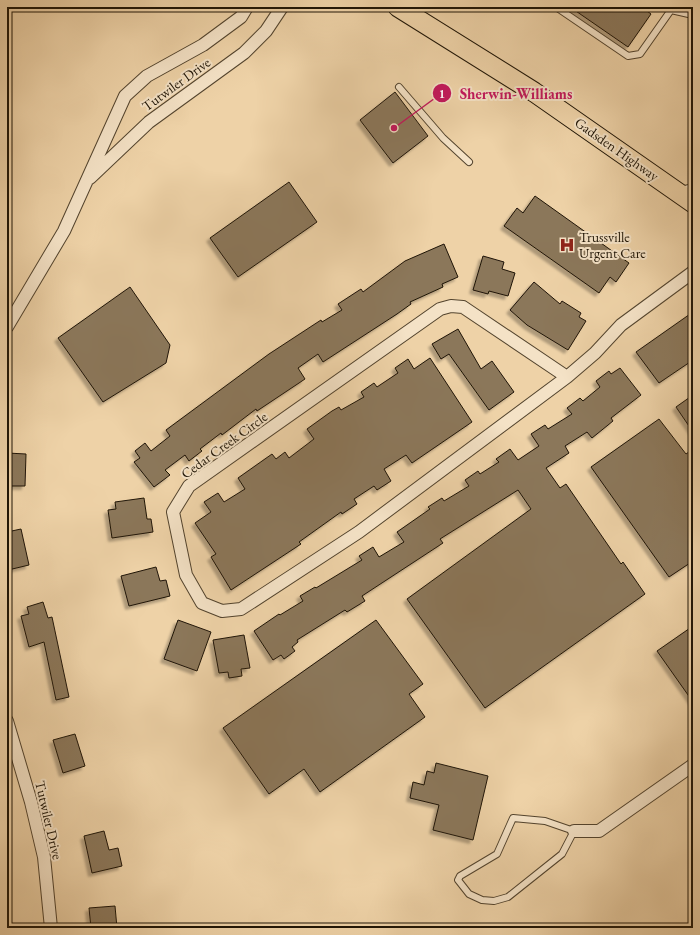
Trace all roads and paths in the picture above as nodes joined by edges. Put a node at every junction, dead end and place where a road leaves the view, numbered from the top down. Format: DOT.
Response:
graph roads {
  1 [pos="247,7"];
  2 [pos="282,7"];
  3 [pos="398,7"];
  4 [pos="556,7"];
  5 [pos="669,8"];
  6 [pos="693,15"];
  7 [pos="399,87"];
  8 [pos="469,162"];
  9 [pos="85,183"];
  10 [pos="685,189"];
  11 [pos="693,203"];
  12 [pos="693,272"];
  13 [pos="7,327"];
  14 [pos="568,377"];
  15 [pos="7,721"];
  16 [pos="693,765"];
  17 [pos="574,832"];
  18 [pos="51,928"];
  1 -- 9 [label="street, Tutwiler Drive"];
  2 -- 9 [label="street, Tutwiler Drive"];
  3 -- 10 [label="main road, Gadsden Highway"];
  4 -- 5 [label="lane"];
  5 -- 6 [label="lane"];
  7 -- 8 [label="lane"];
  9 -- 13 [label="street, Tutwiler Drive"];
  10 -- 11 [label="main road, Gadsden Highway"];
  12 -- 14 [label="street, Cedar Creek Circle"];
  14 -- 14 [label="street, Cedar Creek Circle"];
  15 -- 18 [label="street, Tutwiler Drive"];
  16 -- 17 [label="street"];
  17 -- 17 [label="lane"];
}
